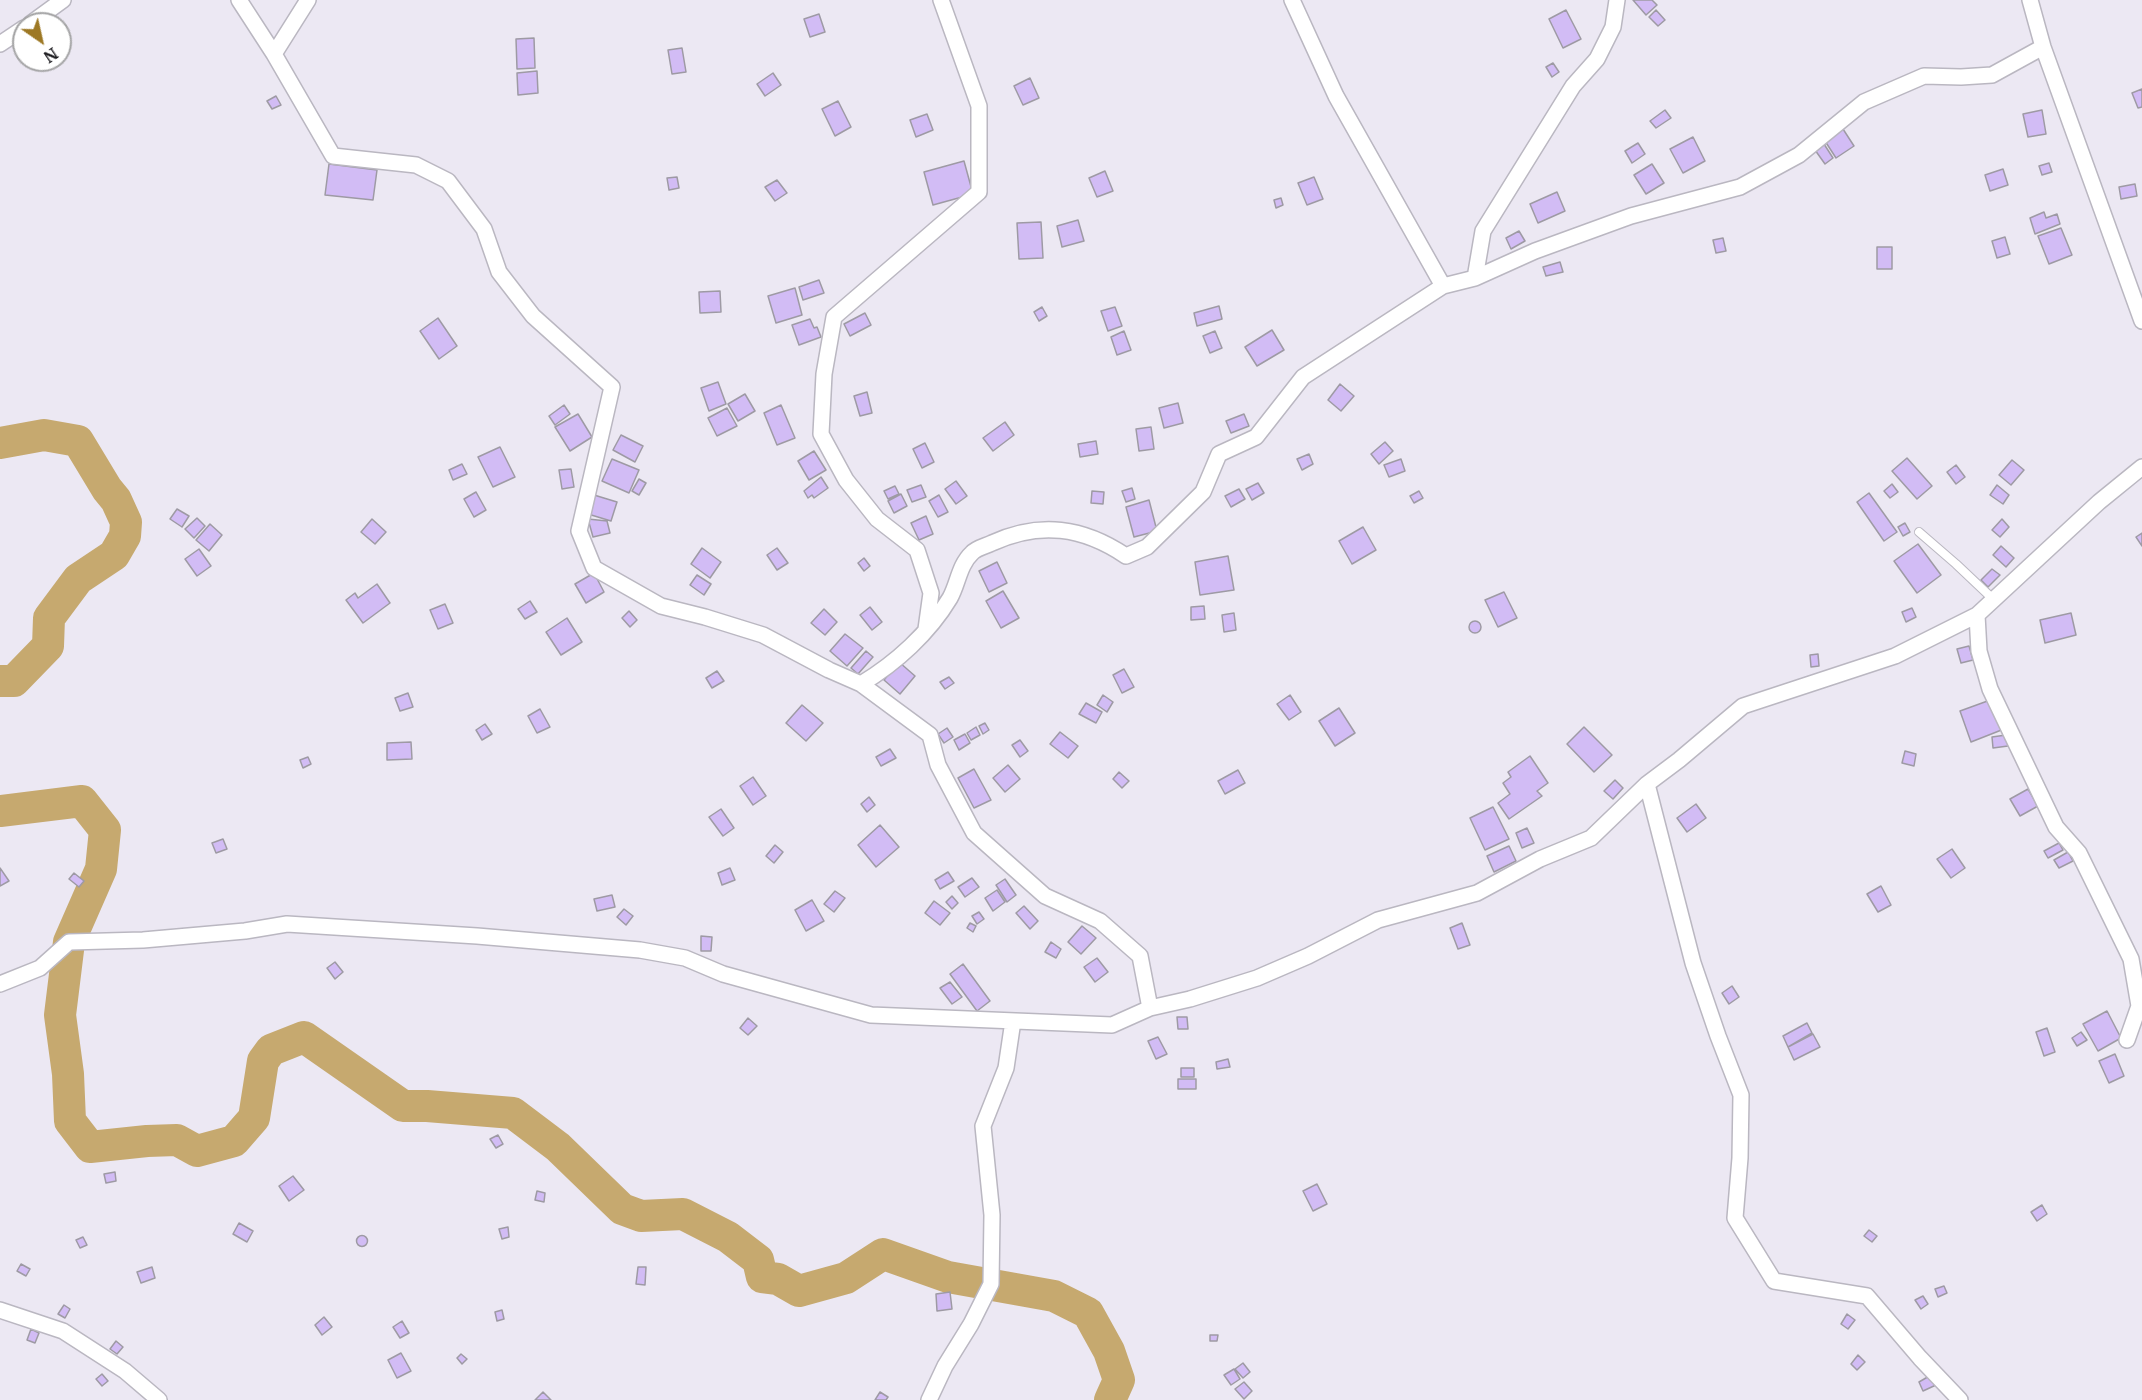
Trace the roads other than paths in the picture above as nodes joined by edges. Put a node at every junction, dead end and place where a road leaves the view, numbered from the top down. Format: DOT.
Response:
graph roads {
  1 [pos="63,0"];
  2 [pos="239,0"];
  3 [pos="308,0"];
  4 [pos="941,0"];
  5 [pos="1292,0"];
  6 [pos="1617,0"];
  7 [pos="2030,0"];
  8 [pos="46,12"];
  9 [pos="2043,47"];
  10 [pos="274,54"];
  11 [pos="1475,278"];
  12 [pos="1443,286"];
  13 [pos="2142,321"];
  14 [pos="2142,467"];
  15 [pos="1919,532"];
  16 [pos="1993,599"];
  17 [pos="1977,615"];
  18 [pos="925,632"];
  19 [pos="861,684"];
  20 [pos="1647,784"];
  21 [pos="0,984"];
  22 [pos="1150,1008"];
  23 [pos="1012,1022"];
  24 [pos="2127,1040"];
  25 [pos="0,1310"];
  26 [pos="159,1400"];
  27 [pos="929,1400"];
  28 [pos="1960,1400"];
  1 -- 8 [label="street"];
  2 -- 10 [label="street"];
  3 -- 10 [label="street"];
  4 -- 18 [label="street"];
  5 -- 12 [label="street"];
  6 -- 11 [label="street"];
  7 -- 9 [label="street"];
  9 -- 11 [label="street"];
  9 -- 13 [label="street"];
  10 -- 19 [label="street"];
  11 -- 12 [label="street"];
  12 -- 18 [label="street"];
  14 -- 16 [label="street"];
  15 -- 16 [label="lane"];
  16 -- 17 [label="street"];
  17 -- 20 [label="street"];
  17 -- 24 [label="street"];
  18 -- 19 [label="street"];
  19 -- 22 [label="street"];
  20 -- 22 [label="street"];
  20 -- 28 [label="street"];
  21 -- 23 [label="street"];
  22 -- 23 [label="street"];
  23 -- 27 [label="street"];
  25 -- 26 [label="street"];
}
